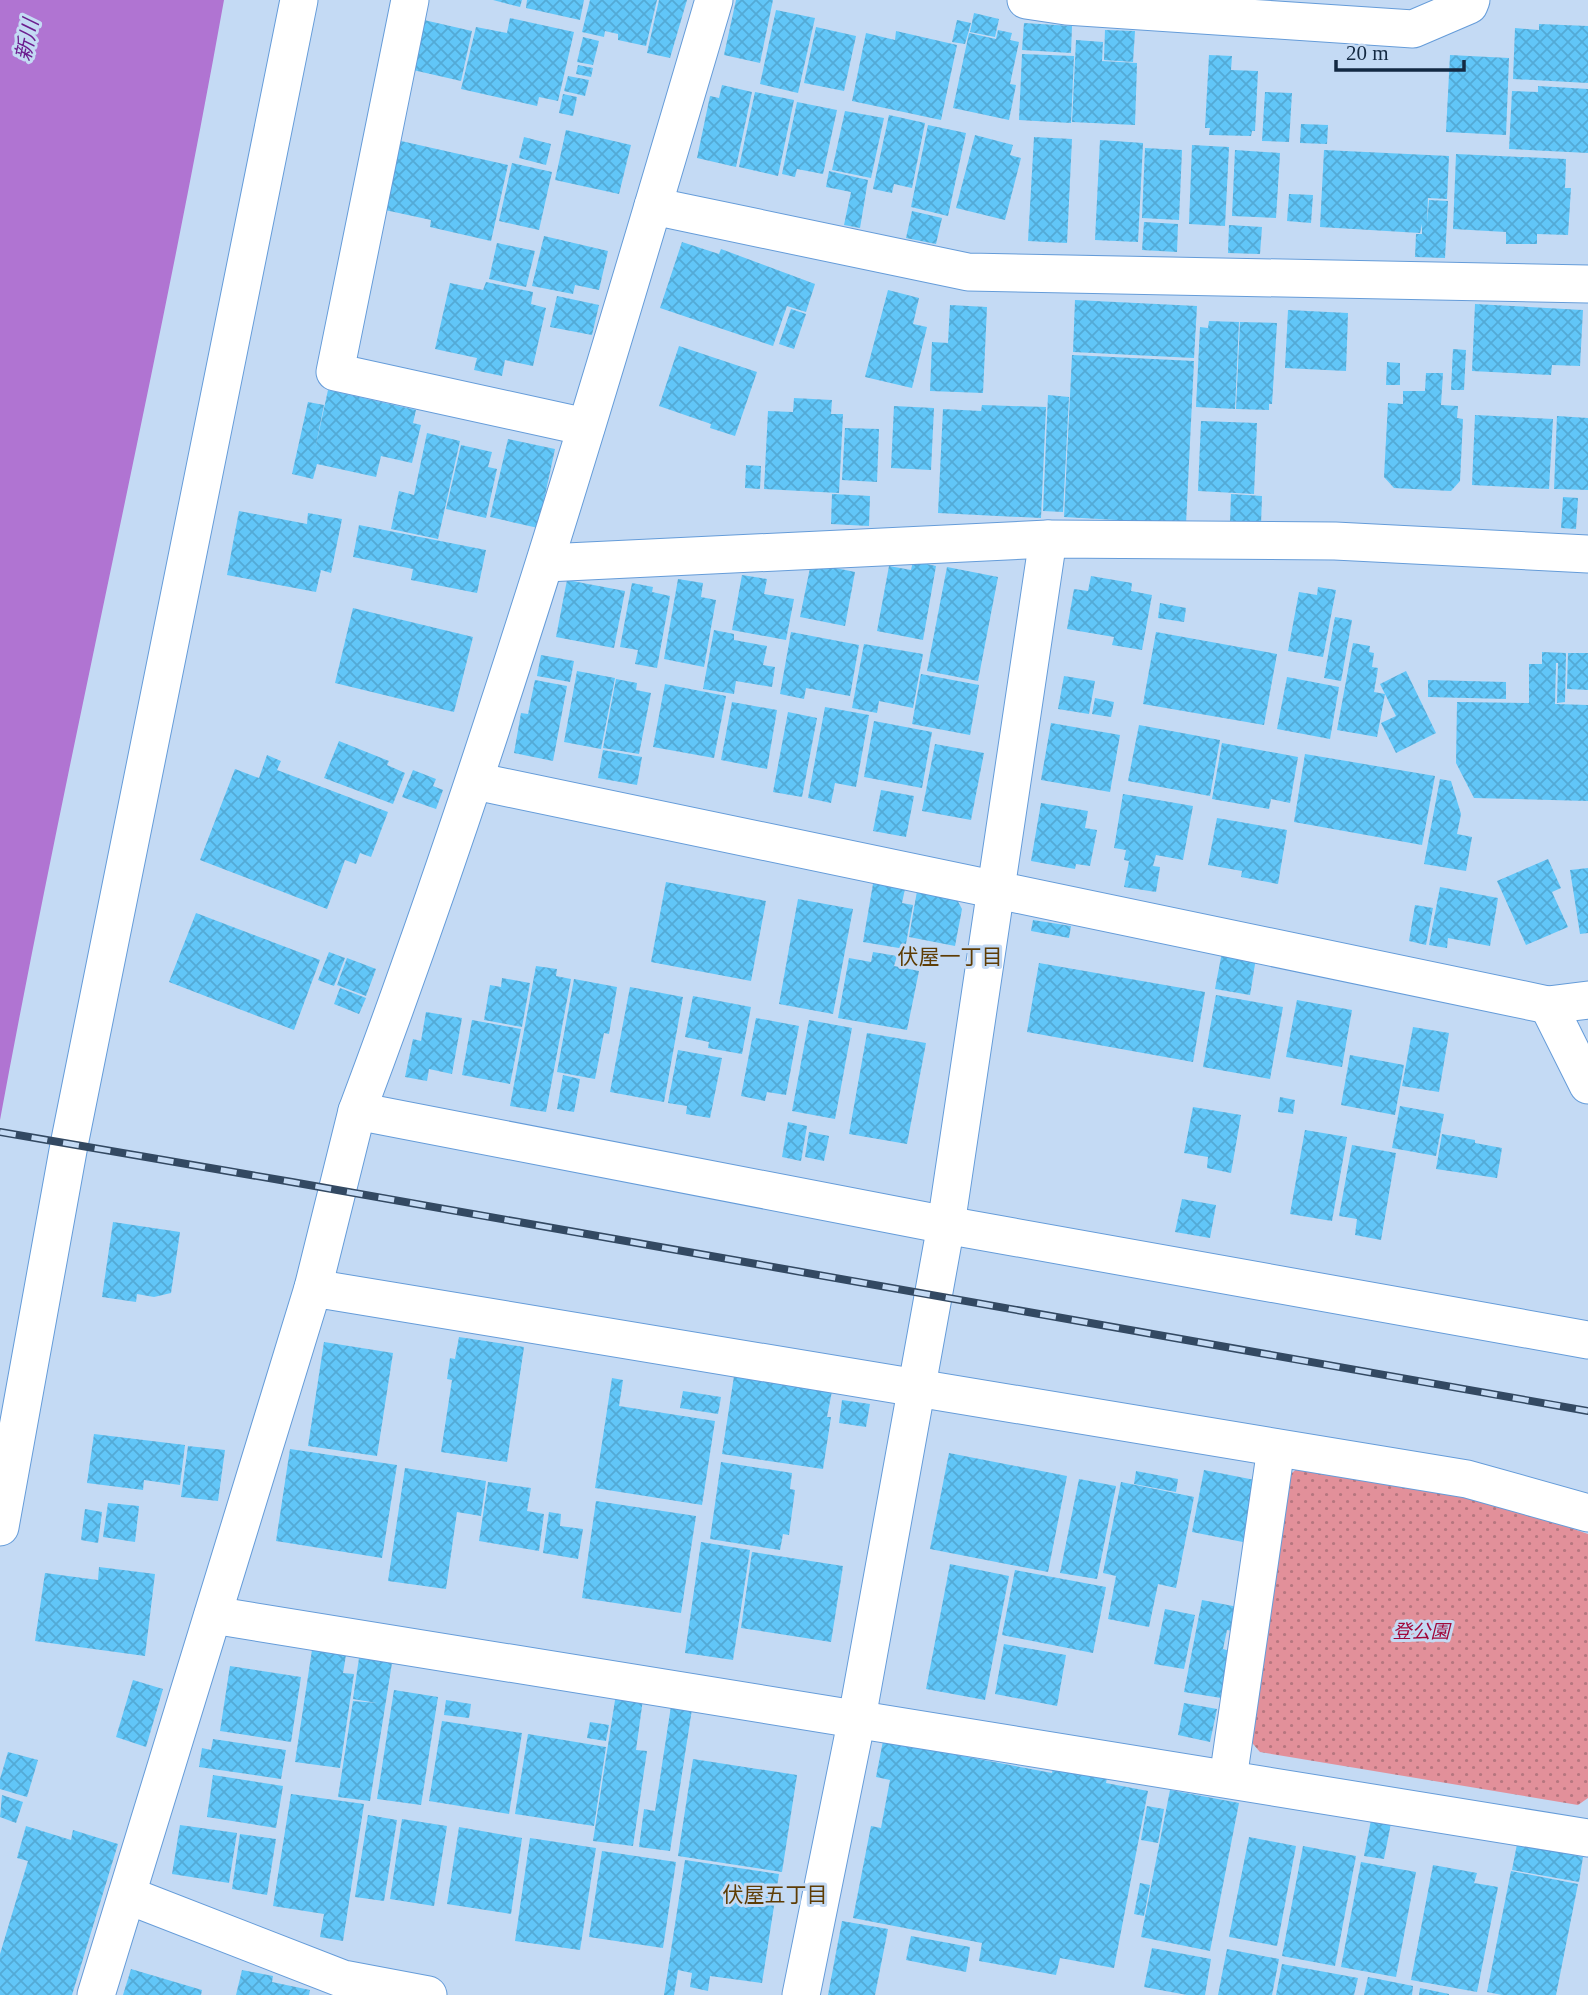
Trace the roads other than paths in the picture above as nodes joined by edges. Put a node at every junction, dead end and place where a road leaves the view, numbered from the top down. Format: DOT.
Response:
graph roads {
  1 [pos="299,0"];
  2 [pos="410,0"];
  3 [pos="714,0"];
  4 [pos="1026,0"];
  5 [pos="1471,0"];
  6 [pos="653,206"];
  7 [pos="1588,284"];
  8 [pos="586,427"];
  9 [pos="1048,539"];
  10 [pos="1588,554"];
  11 [pos="546,563"];
  12 [pos="475,780"];
  13 [pos="996,889"];
  14 [pos="1588,1000"];
  15 [pos="1548,1005"];
  16 [pos="1588,1085"];
  17 [pos="357,1111"];
  18 [pos="946,1225"];
  19 [pos="313,1288"];
  20 [pos="1588,1340"];
  21 [pos="916,1388"];
  22 [pos="1276,1448"];
  23 [pos="1588,1513"];
  24 [pos="0,1527"];
  25 [pos="213,1615"];
  26 [pos="857,1718"];
  27 [pos="1228,1779"];
  28 [pos="1588,1838"];
  29 [pos="127,1895"];
  30 [pos="96,1995"];
  31 [pos="428,1995"];
  32 [pos="802,1995"];
  1 -- 24 [label="street"];
  2 -- 8 [label="street"];
  3 -- 6 [label="street"];
  4 -- 5 [label="street"];
  6 -- 7 [label="street"];
  6 -- 8 [label="street"];
  8 -- 11 [label="street"];
  9 -- 10 [label="street"];
  9 -- 11 [label="street"];
  9 -- 13 [label="street"];
  11 -- 12 [label="street"];
  12 -- 13 [label="street"];
  12 -- 17 [label="street"];
  13 -- 15 [label="street"];
  13 -- 18 [label="street"];
  14 -- 15 [label="street"];
  15 -- 16 [label="street"];
  17 -- 18 [label="street"];
  17 -- 19 [label="street"];
  18 -- 20 [label="street"];
  18 -- 21 [label="street"];
  19 -- 21 [label="street"];
  19 -- 25 [label="street"];
  21 -- 22 [label="street"];
  21 -- 26 [label="street"];
  22 -- 23 [label="street"];
  22 -- 27 [label="street"];
  25 -- 26 [label="street"];
  25 -- 29 [label="street"];
  26 -- 27 [label="street"];
  26 -- 32 [label="street"];
  27 -- 28 [label="street"];
  29 -- 30 [label="street"];
  29 -- 31 [label="street"];
}
